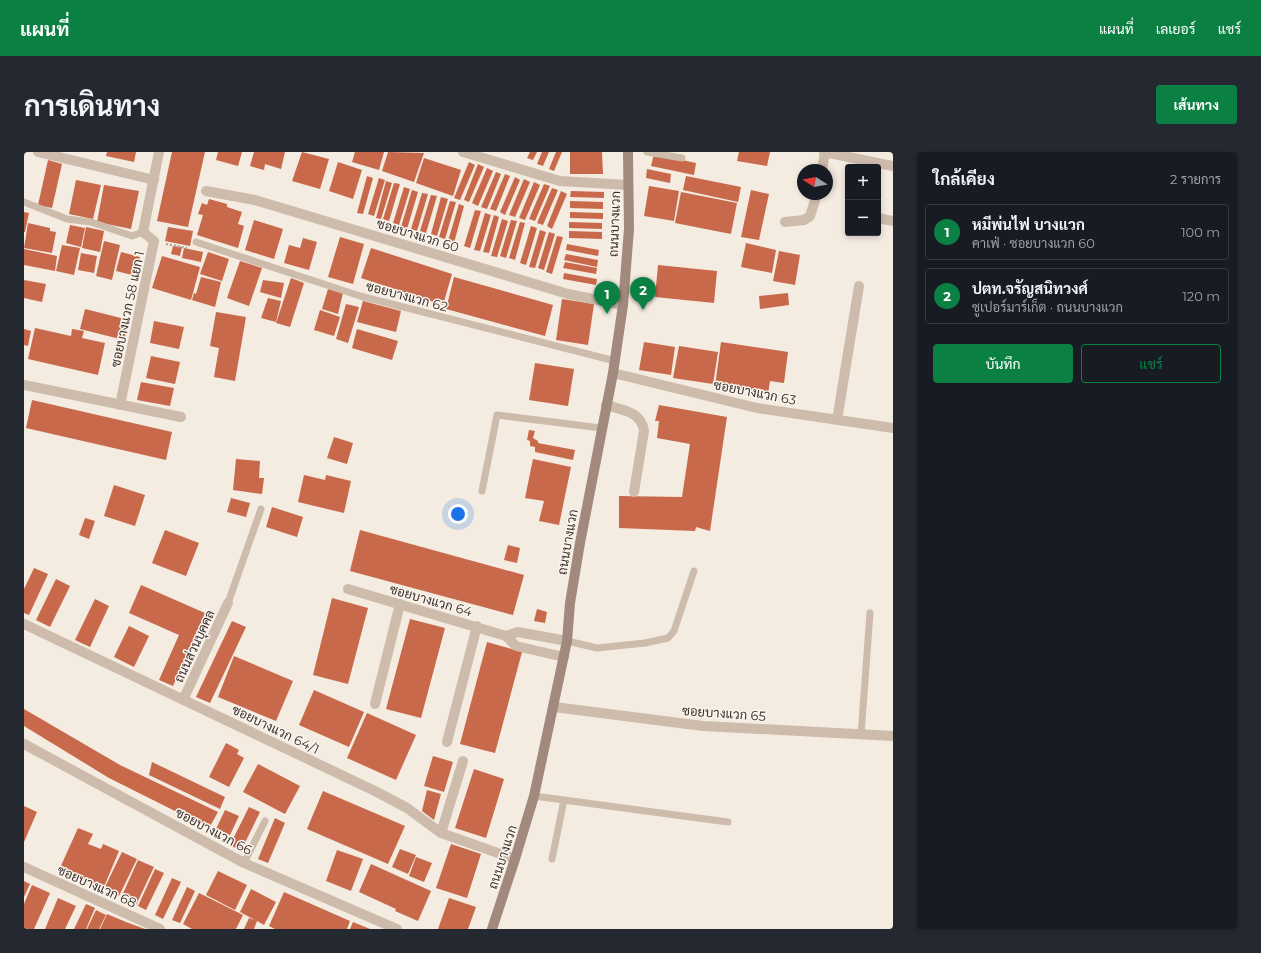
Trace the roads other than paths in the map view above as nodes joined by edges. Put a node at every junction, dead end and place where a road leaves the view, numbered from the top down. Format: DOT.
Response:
graph roads {
  1 [pos="38,152"];
  2 [pos="159,152"];
  3 [pos="463,152"];
  4 [pos="628,152"];
  5 [pos="647,152"];
  6 [pos="825,152"];
  7 [pos="682,158"];
  8 [pos="823,164"];
  9 [pos="893,166"];
  10 [pos="154,180"];
  11 [pos="628,185"];
  12 [pos="206,191"];
  13 [pos="815,200"];
  14 [pos="24,202"];
  15 [pos="881,219"];
  16 [pos="893,221"];
  17 [pos="786,222"];
  18 [pos="143,232"];
  19 [pos="196,242"];
  20 [pos="859,286"];
  21 [pos="623,304"];
  22 [pos="615,361"];
  23 [pos="613,373"];
  24 [pos="24,385"];
  25 [pos="120,405"];
  26 [pos="606,405"];
  27 [pos="181,417"];
  28 [pos="837,420"];
  29 [pos="601,428"];
  30 [pos="893,428"];
  31 [pos="482,491"];
  32 [pos="634,492"];
  33 [pos="260,509"];
  34 [pos="694,571"];
  35 [pos="348,589"];
  36 [pos="228,603"];
  37 [pos="400,604"];
  38 [pos="870,613"];
  39 [pos="24,624"];
  40 [pos="477,626"];
  41 [pos="506,636"];
  42 [pos="567,641"];
  43 [pos="564,657"];
  44 [pos="184,700"];
  45 [pos="375,704"];
  46 [pos="554,707"];
  47 [pos="861,735"];
  48 [pos="893,736"];
  49 [pos="447,742"];
  50 [pos="24,744"];
  51 [pos="463,761"];
  52 [pos="534,796"];
  53 [pos="564,800"];
  54 [pos="265,820"];
  55 [pos="728,822"];
  56 [pos="441,833"];
  57 [pos="552,859"];
  58 [pos="516,860"];
  59 [pos="244,863"];
  60 [pos="24,868"];
  61 [pos="160,929"];
  62 [pos="397,929"];
  63 [pos="492,929"];
  1 -- 10 [label="street"];
  2 -- 10 [label="street"];
  3 -- 11 [label="street"];
  4 -- 11 [label="main road, ถนนบางแวก"];
  5 -- 7 [label="lane"];
  6 -- 8 [label="street"];
  6 -- 9 [label="street"];
  10 -- 18 [label="street"];
  11 -- 21 [label="main road, ถนนบางแวก"];
  12 -- 21 [label="street, ซอยบางแวก 60"];
  13 -- 17 [label="street"];
  14 -- 18 [label="lane"];
  15 -- 16 [label="street"];
  18 -- 25 [label="street, ซอยบางแวก 58 แยก 1"];
  19 -- 22 [label="lane, ซอยบางแวก 62"];
  20 -- 28 [label="street"];
  21 -- 22 [label="main road, ถนนบางแวก"];
  22 -- 23 [label="main road, ถนนบางแวก"];
  23 -- 26 [label="main road, ถนนบางแวก"];
  23 -- 28 [label="street, ซอยบางแวก 63"];
  24 -- 25 [label="street"];
  25 -- 27 [label="street"];
  26 -- 29 [label="main road, ถนนบางแวก"];
  26 -- 32 [label="street"];
  28 -- 30 [label="street, ซอยบางแวก 63"];
  29 -- 31 [label="lane"];
  29 -- 42 [label="main road, ถนนบางแวก"];
  33 -- 36 [label="lane"];
  34 -- 42 [label="lane"];
  35 -- 37 [label="street, ซอยบางแวก 64"];
  36 -- 44 [label="street, ถนนส่วนบุคคล"];
  37 -- 40 [label="street, ซอยบางแวก 64"];
  37 -- 45 [label="street"];
  38 -- 47 [label="lane"];
  39 -- 44 [label="street, ซอยบางแวก 64/1"];
  40 -- 41 [label="street, ซอยบางแวก 64"];
  40 -- 49 [label="street"];
  41 -- 42 [label="street, ซอยบางแวก 64"];
  41 -- 43 [label="street, ซอยบางแวก 64"];
  42 -- 43 [label="main road, ถนนบางแวก"];
  43 -- 46 [label="main road, ถนนบางแวก"];
  44 -- 56 [label="street, ซอยบางแวก 64/1"];
  46 -- 47 [label="street, ซอยบางแวก 65"];
  46 -- 52 [label="main road, ถนนบางแวก"];
  47 -- 48 [label="street, ซอยบางแวก 65"];
  50 -- 59 [label="street, ซอยบางแวก 66"];
  51 -- 56 [label="street"];
  52 -- 53 [label="lane"];
  52 -- 58 [label="main road, ถนนบางแวก"];
  53 -- 55 [label="lane"];
  53 -- 57 [label="lane"];
  54 -- 59 [label="lane"];
  56 -- 58 [label="street, ซอยบางแวก 64/1"];
  58 -- 63 [label="main road, ถนนบางแวก"];
  59 -- 62 [label="street, ซอยบางแวก 66"];
  60 -- 61 [label="street, ซอยบางแวก 68"];
}
